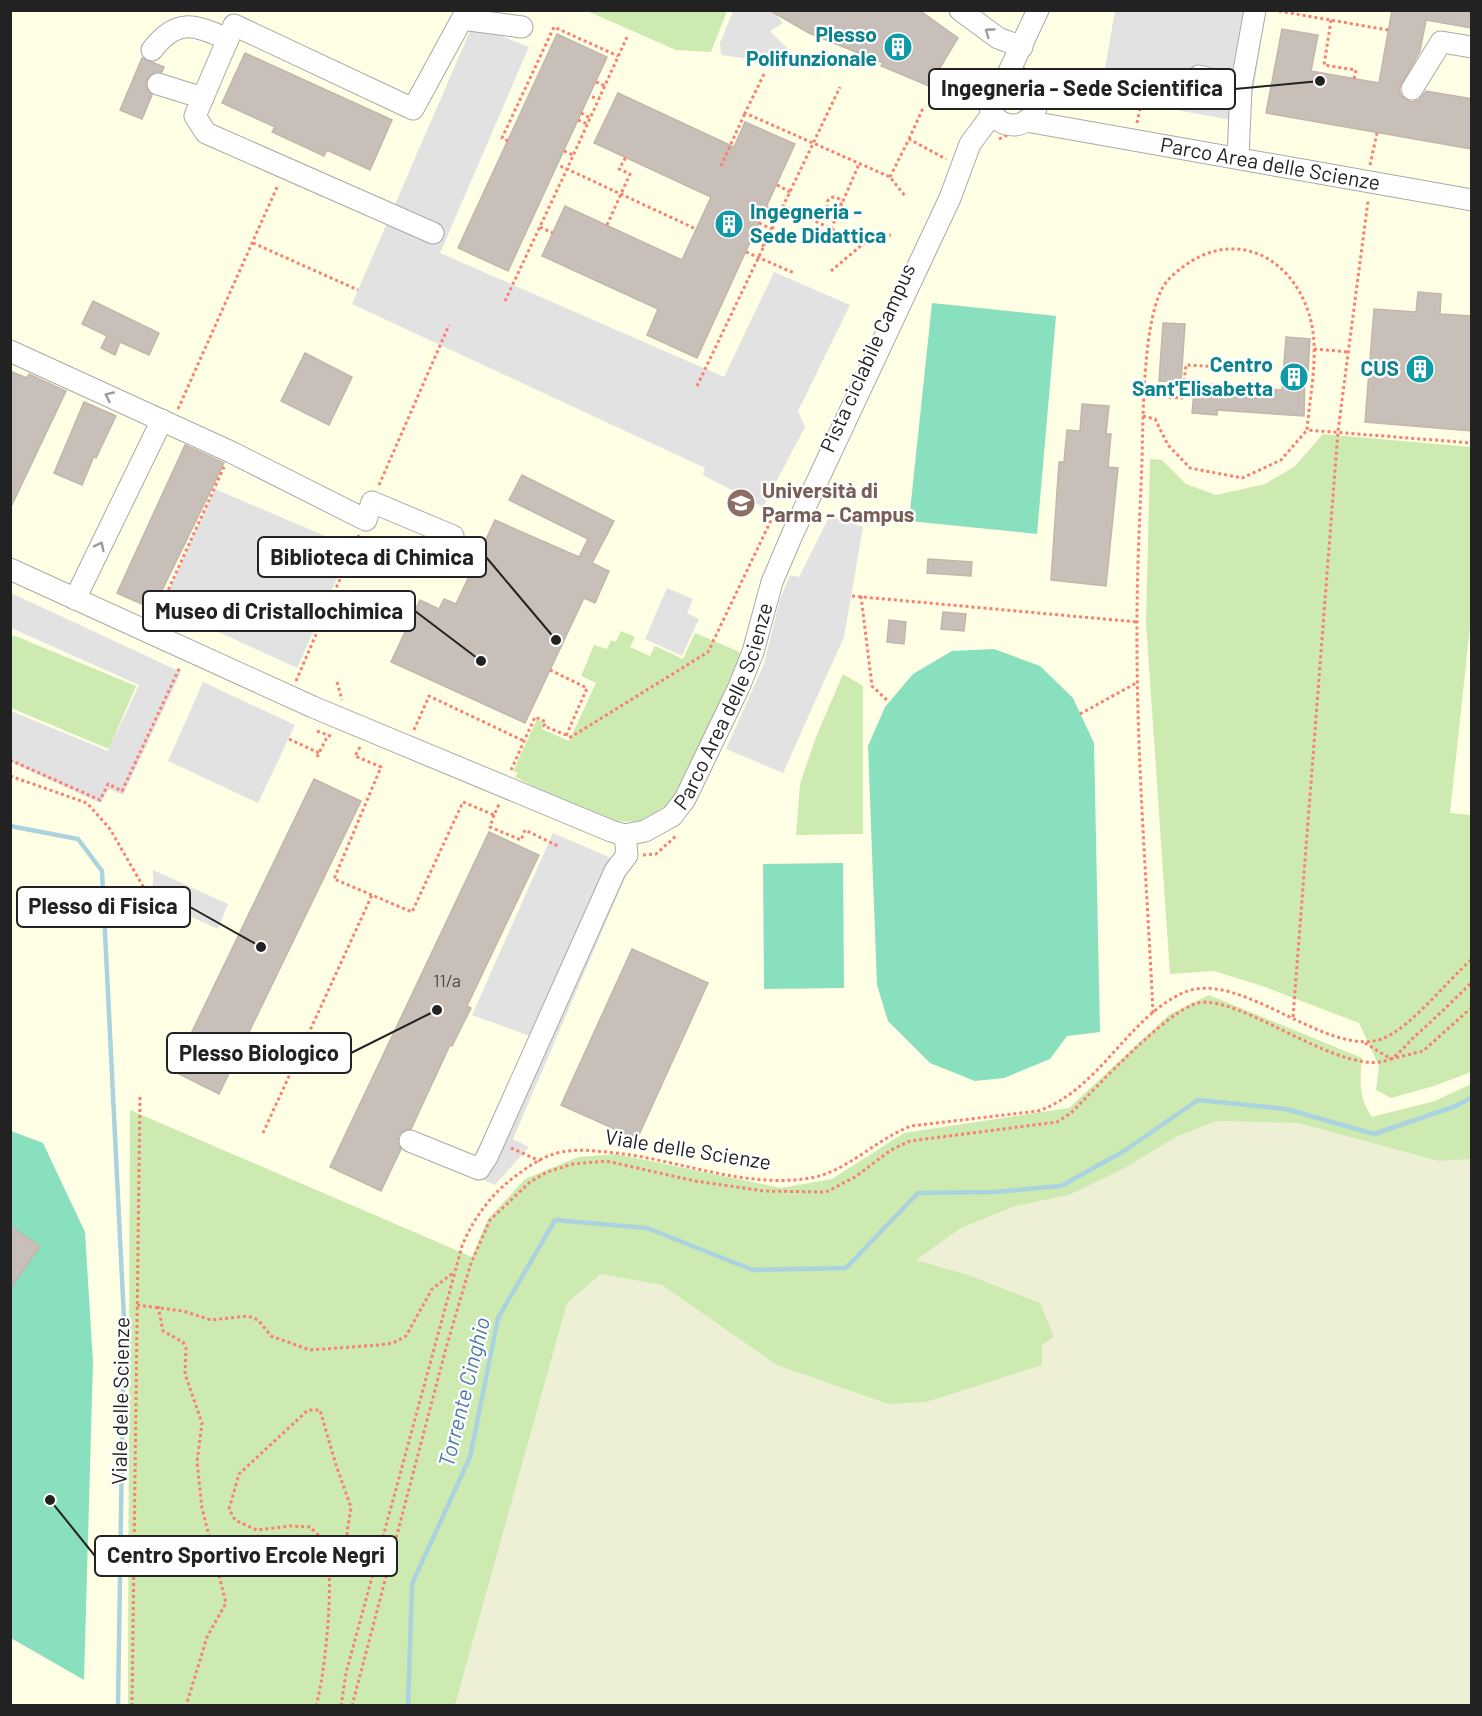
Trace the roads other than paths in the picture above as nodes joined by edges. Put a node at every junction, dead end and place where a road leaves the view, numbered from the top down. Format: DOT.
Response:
graph roads {
  1 [pos="960,10"];
  2 [pos="1038,10"];
  3 [pos="1255,10"];
  4 [pos="522,27"];
  5 [pos="228,39"];
  6 [pos="1022,47"];
  7 [pos="1472,47"];
  8 [pos="152,50"];
  9 [pos="1198,76"];
  10 [pos="1006,78"];
  11 [pos="1027,82"];
  12 [pos="158,84"];
  13 [pos="1241,87"];
  14 [pos="1412,89"];
  15 [pos="203,98"];
  16 [pos="1037,102"];
  17 [pos="1008,126"];
  18 [pos="1067,129"];
  19 [pos="1238,158"];
  20 [pos="1472,200"];
  21 [pos="433,233"];
  22 [pos="10,351"];
  23 [pos="167,423"];
  24 [pos="453,536"];
  25 [pos="10,569"];
  26 [pos="75,599"];
  27 [pos="626,845"];
  28 [pos="410,1141"];
  6 -- 1 [label="street, one-way"];
  2 -- 6 [label="street"];
  3 -- 13 [label="street"];
  4 -- 5 [label="street"];
  5 -- 8 [label="street"];
  5 -- 15 [label="street"];
  6 -- 10 [label="street"];
  6 -- 11 [label="street"];
  7 -- 14 [label="street"];
  9 -- 13 [label="street"];
  10 -- 11 [label="street"];
  10 -- 17 [label="street"];
  11 -- 16 [label="street"];
  12 -- 15 [label="street"];
  13 -- 19 [label="street"];
  15 -- 21 [label="street"];
  16 -- 17 [label="street"];
  16 -- 18 [label="street"];
  17 -- 18 [label="street, Parco Area delle Scienze"];
  17 -- 27 [label="street, Parco Area delle Scienze"];
  18 -- 19 [label="street, Parco Area delle Scienze"];
  19 -- 20 [label="street, Parco Area delle Scienze"];
  23 -- 22 [label="street, one-way"];
  23 -- 24 [label="street"];
  26 -- 23 [label="street, one-way"];
  25 -- 26 [label="street"];
  26 -- 27 [label="street"];
  27 -- 28 [label="street"];
}
